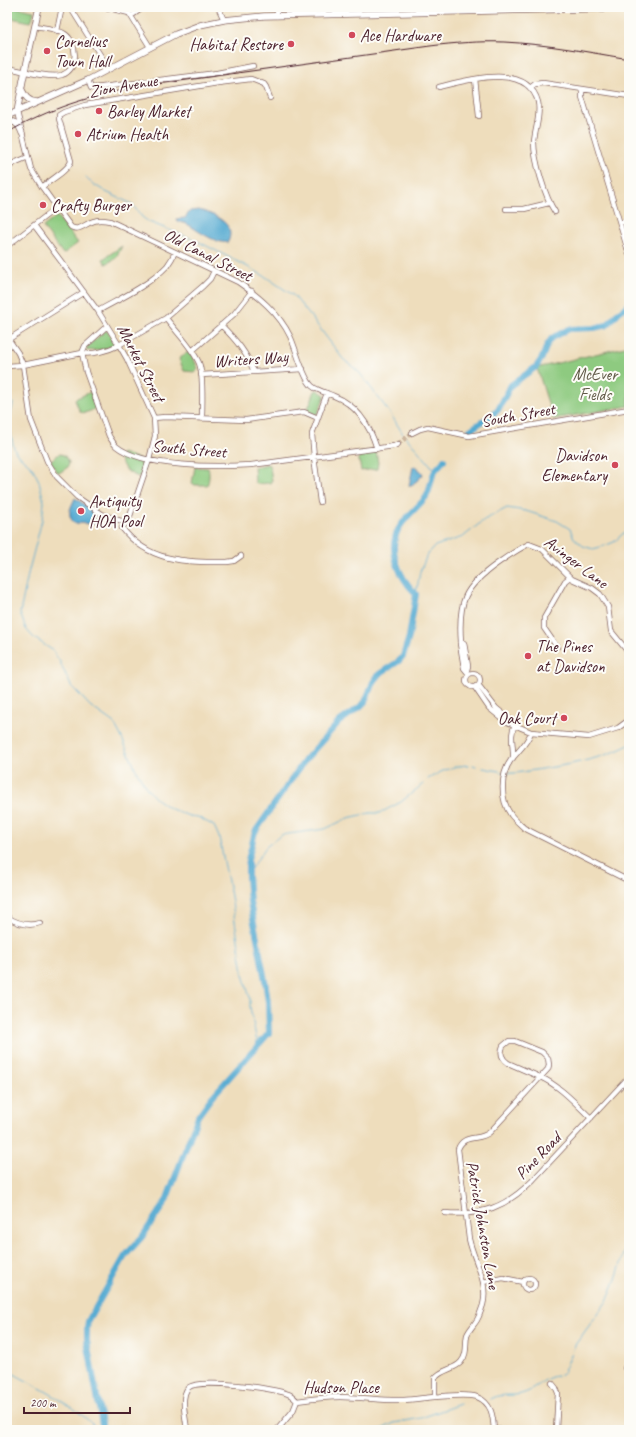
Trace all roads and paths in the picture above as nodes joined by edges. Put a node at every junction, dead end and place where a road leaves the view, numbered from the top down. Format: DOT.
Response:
graph roads {
  1 [pos="39,7"];
  2 [pos="62,7"];
  3 [pos="70,7"];
  4 [pos="105,7"];
  5 [pos="144,7"];
  6 [pos="218,7"];
  7 [pos="277,7"];
  8 [pos="346,7"];
  9 [pos="575,8"];
  10 [pos="629,8"];
  11 [pos="429,10"];
  12 [pos="346,14"];
  13 [pos="131,16"];
  14 [pos="277,16"];
  15 [pos="224,20"];
  16 [pos="35,26"];
  17 [pos="57,30"];
  18 [pos="150,46"];
  19 [pos="253,66"];
  20 [pos="7,68"];
  21 [pos="109,69"];
  22 [pos="25,70"];
  23 [pos="474,79"];
  24 [pos="88,80"];
  25 [pos="439,87"];
  26 [pos="21,88"];
  27 [pos="530,88"];
  28 [pos="582,89"];
  29 [pos="629,96"];
  30 [pos="270,98"];
  31 [pos="40,102"];
  32 [pos="17,112"];
  33 [pos="7,116"];
  34 [pos="479,116"];
  35 [pos="7,121"];
  36 [pos="22,133"];
  37 [pos="28,157"];
  38 [pos="7,168"];
  39 [pos="42,187"];
  40 [pos="549,203"];
  41 [pos="56,208"];
  42 [pos="506,209"];
  43 [pos="554,212"];
  44 [pos="629,220"];
  45 [pos="620,223"];
  46 [pos="34,225"];
  47 [pos="7,246"];
  48 [pos="175,252"];
  49 [pos="629,254"];
  50 [pos="214,271"];
  51 [pos="252,291"];
  52 [pos="84,292"];
  53 [pos="98,311"];
  54 [pos="166,318"];
  55 [pos="108,326"];
  56 [pos="221,326"];
  57 [pos="8,338"];
  58 [pos="119,345"];
  59 [pos="192,351"];
  60 [pos="82,353"];
  61 [pos="23,365"];
  62 [pos="7,366"];
  63 [pos="303,369"];
  64 [pos="254,372"];
  65 [pos="201,375"];
  66 [pos="327,393"];
  67 [pos="629,410"];
  68 [pos="154,418"];
  69 [pos="318,418"];
  70 [pos="202,419"];
  71 [pos="412,433"];
  72 [pos="398,444"];
  73 [pos="377,448"];
  74 [pos="314,457"];
  75 [pos="149,460"];
  76 [pos="320,502"];
  77 [pos="127,523"];
  78 [pos="242,556"];
  79 [pos="570,577"];
  80 [pos="557,647"];
  81 [pos="629,653"];
  82 [pos="468,672"];
  83 [pos="476,686"];
  84 [pos="629,720"];
  85 [pos="514,724"];
  86 [pos="532,732"];
  87 [pos="513,758"];
  88 [pos="629,881"];
  89 [pos="7,917"];
  90 [pos="40,924"];
  91 [pos="540,1077"];
  92 [pos="629,1077"];
  93 [pos="591,1118"];
  94 [pos="445,1214"];
  95 [pos="466,1214"];
  96 [pos="483,1282"];
  97 [pos="523,1282"];
  98 [pos="629,1363"];
  99 [pos="625,1368"];
  100 [pos="552,1383"];
  101 [pos="435,1397"];
  102 [pos="297,1401"];
  103 [pos="187,1430"];
  104 [pos="277,1430"];
  105 [pos="494,1430"];
  106 [pos="501,1430"];
  107 [pos="556,1430"];
  1 -- 16 [label="main road"];
  2 -- 17 [label="street"];
  3 -- 21 [label="street"];
  4 -- 13 [label="street"];
  5 -- 13 [label="street"];
  6 -- 15 [label="street"];
  7 -- 14 [label="street"];
  8 -- 12 [label="street"];
  9 -- 10 [label="main road"];
  9 -- 11 [label="main road"];
  11 -- 12 [label="main road"];
  12 -- 14 [label="main road"];
  13 -- 18 [label="street"];
  14 -- 15 [label="main road"];
  15 -- 18 [label="main road"];
  16 -- 17 [label="street"];
  16 -- 22 [label="main road"];
  17 -- 22 [label="street"];
  18 -- 21 [label="main road"];
  19 -- 24 [label="street"];
  20 -- 22 [label="street"];
  21 -- 24 [label="main road"];
  22 -- 26 [label="main road"];
  23 -- 25 [label="street"];
  23 -- 27 [label="street"];
  23 -- 34 [label="street"];
  24 -- 31 [label="main road"];
  26 -- 31 [label="main road"];
  26 -- 32 [label="main road"];
  27 -- 28 [label="street"];
  27 -- 40 [label="street"];
  28 -- 29 [label="street"];
  28 -- 45 [label="street"];
  30 -- 39 [label="street, Zion Avenue"];
  31 -- 32 [label="main road"];
  32 -- 33 [label="main road"];
  32 -- 36 [label="street"];
  35 -- 36 [label="main road"];
  36 -- 37 [label="street"];
  37 -- 38 [label="street"];
  37 -- 39 [label="street"];
  39 -- 41 [label="street"];
  40 -- 42 [label="street"];
  40 -- 43 [label="street"];
  41 -- 46 [label="street"];
  41 -- 48 [label="street, Old Canal Street"];
  44 -- 45 [label="street"];
  45 -- 49 [label="street"];
  46 -- 47 [label="street"];
  46 -- 52 [label="street, Market Street"];
  48 -- 50 [label="street, Old Canal Street"];
  48 -- 53 [label="street"];
  50 -- 51 [label="street, Old Canal Street"];
  50 -- 54 [label="street"];
  51 -- 56 [label="street"];
  51 -- 63 [label="street, Old Canal Street"];
  52 -- 53 [label="street, Market Street"];
  52 -- 57 [label="street"];
  53 -- 55 [label="street, Market Street"];
  54 -- 58 [label="street"];
  54 -- 59 [label="street"];
  55 -- 58 [label="street, Market Street"];
  55 -- 60 [label="street"];
  56 -- 59 [label="street"];
  56 -- 64 [label="street"];
  57 -- 61 [label="street"];
  58 -- 60 [label="street"];
  58 -- 68 [label="street, Market Street"];
  59 -- 65 [label="street"];
  60 -- 61 [label="street"];
  60 -- 75 [label="street, South Street"];
  61 -- 62 [label="street"];
  61 -- 77 [label="street"];
  63 -- 64 [label="street, Writers Way"];
  63 -- 66 [label="street, Old Canal Street"];
  64 -- 65 [label="street, Writers Way"];
  65 -- 70 [label="street"];
  66 -- 69 [label="street"];
  66 -- 73 [label="street, Old Canal Street"];
  67 -- 71 [label="street, South Street"];
  68 -- 70 [label="street"];
  68 -- 75 [label="street, Market Street"];
  69 -- 70 [label="street"];
  69 -- 74 [label="street"];
  72 -- 73 [label="street, South Street"];
  73 -- 74 [label="street, South Street"];
  74 -- 75 [label="street, South Street"];
  74 -- 76 [label="street"];
  75 -- 77 [label="street, Market Street"];
  77 -- 78 [label="street, Market Street"];
  79 -- 80 [label="street"];
  79 -- 81 [label="street, Avinger Lane"];
  79 -- 82 [label="street, Avinger Lane"];
  82 -- 83 [label="street"];
  82 -- 83 [label="street"];
  83 -- 85 [label="street"];
  84 -- 86 [label="street"];
  85 -- 86 [label="street"];
  85 -- 87 [label="street"];
  86 -- 87 [label="street"];
  87 -- 88 [label="street"];
  89 -- 90 [label="street"];
  91 -- 91 [label="street"];
  91 -- 93 [label="street"];
  91 -- 95 [label="street, Patrick Johnston Lane"];
  92 -- 93 [label="street, Pine Road"];
  93 -- 95 [label="street, Pine Road"];
  94 -- 95 [label="street, Pine Road"];
  95 -- 96 [label="street, Patrick Johnston Lane"];
  96 -- 97 [label="street"];
  96 -- 101 [label="street, Patrick Johnston Lane"];
  98 -- 99 [label="street"];
  100 -- 107 [label="street"];
  101 -- 102 [label="street, Hudson Place"];
  101 -- 105 [label="street, Hudson Place"];
  102 -- 103 [label="street, Hudson Place"];
  102 -- 104 [label="street"];
  105 -- 106 [label="street"];
}
